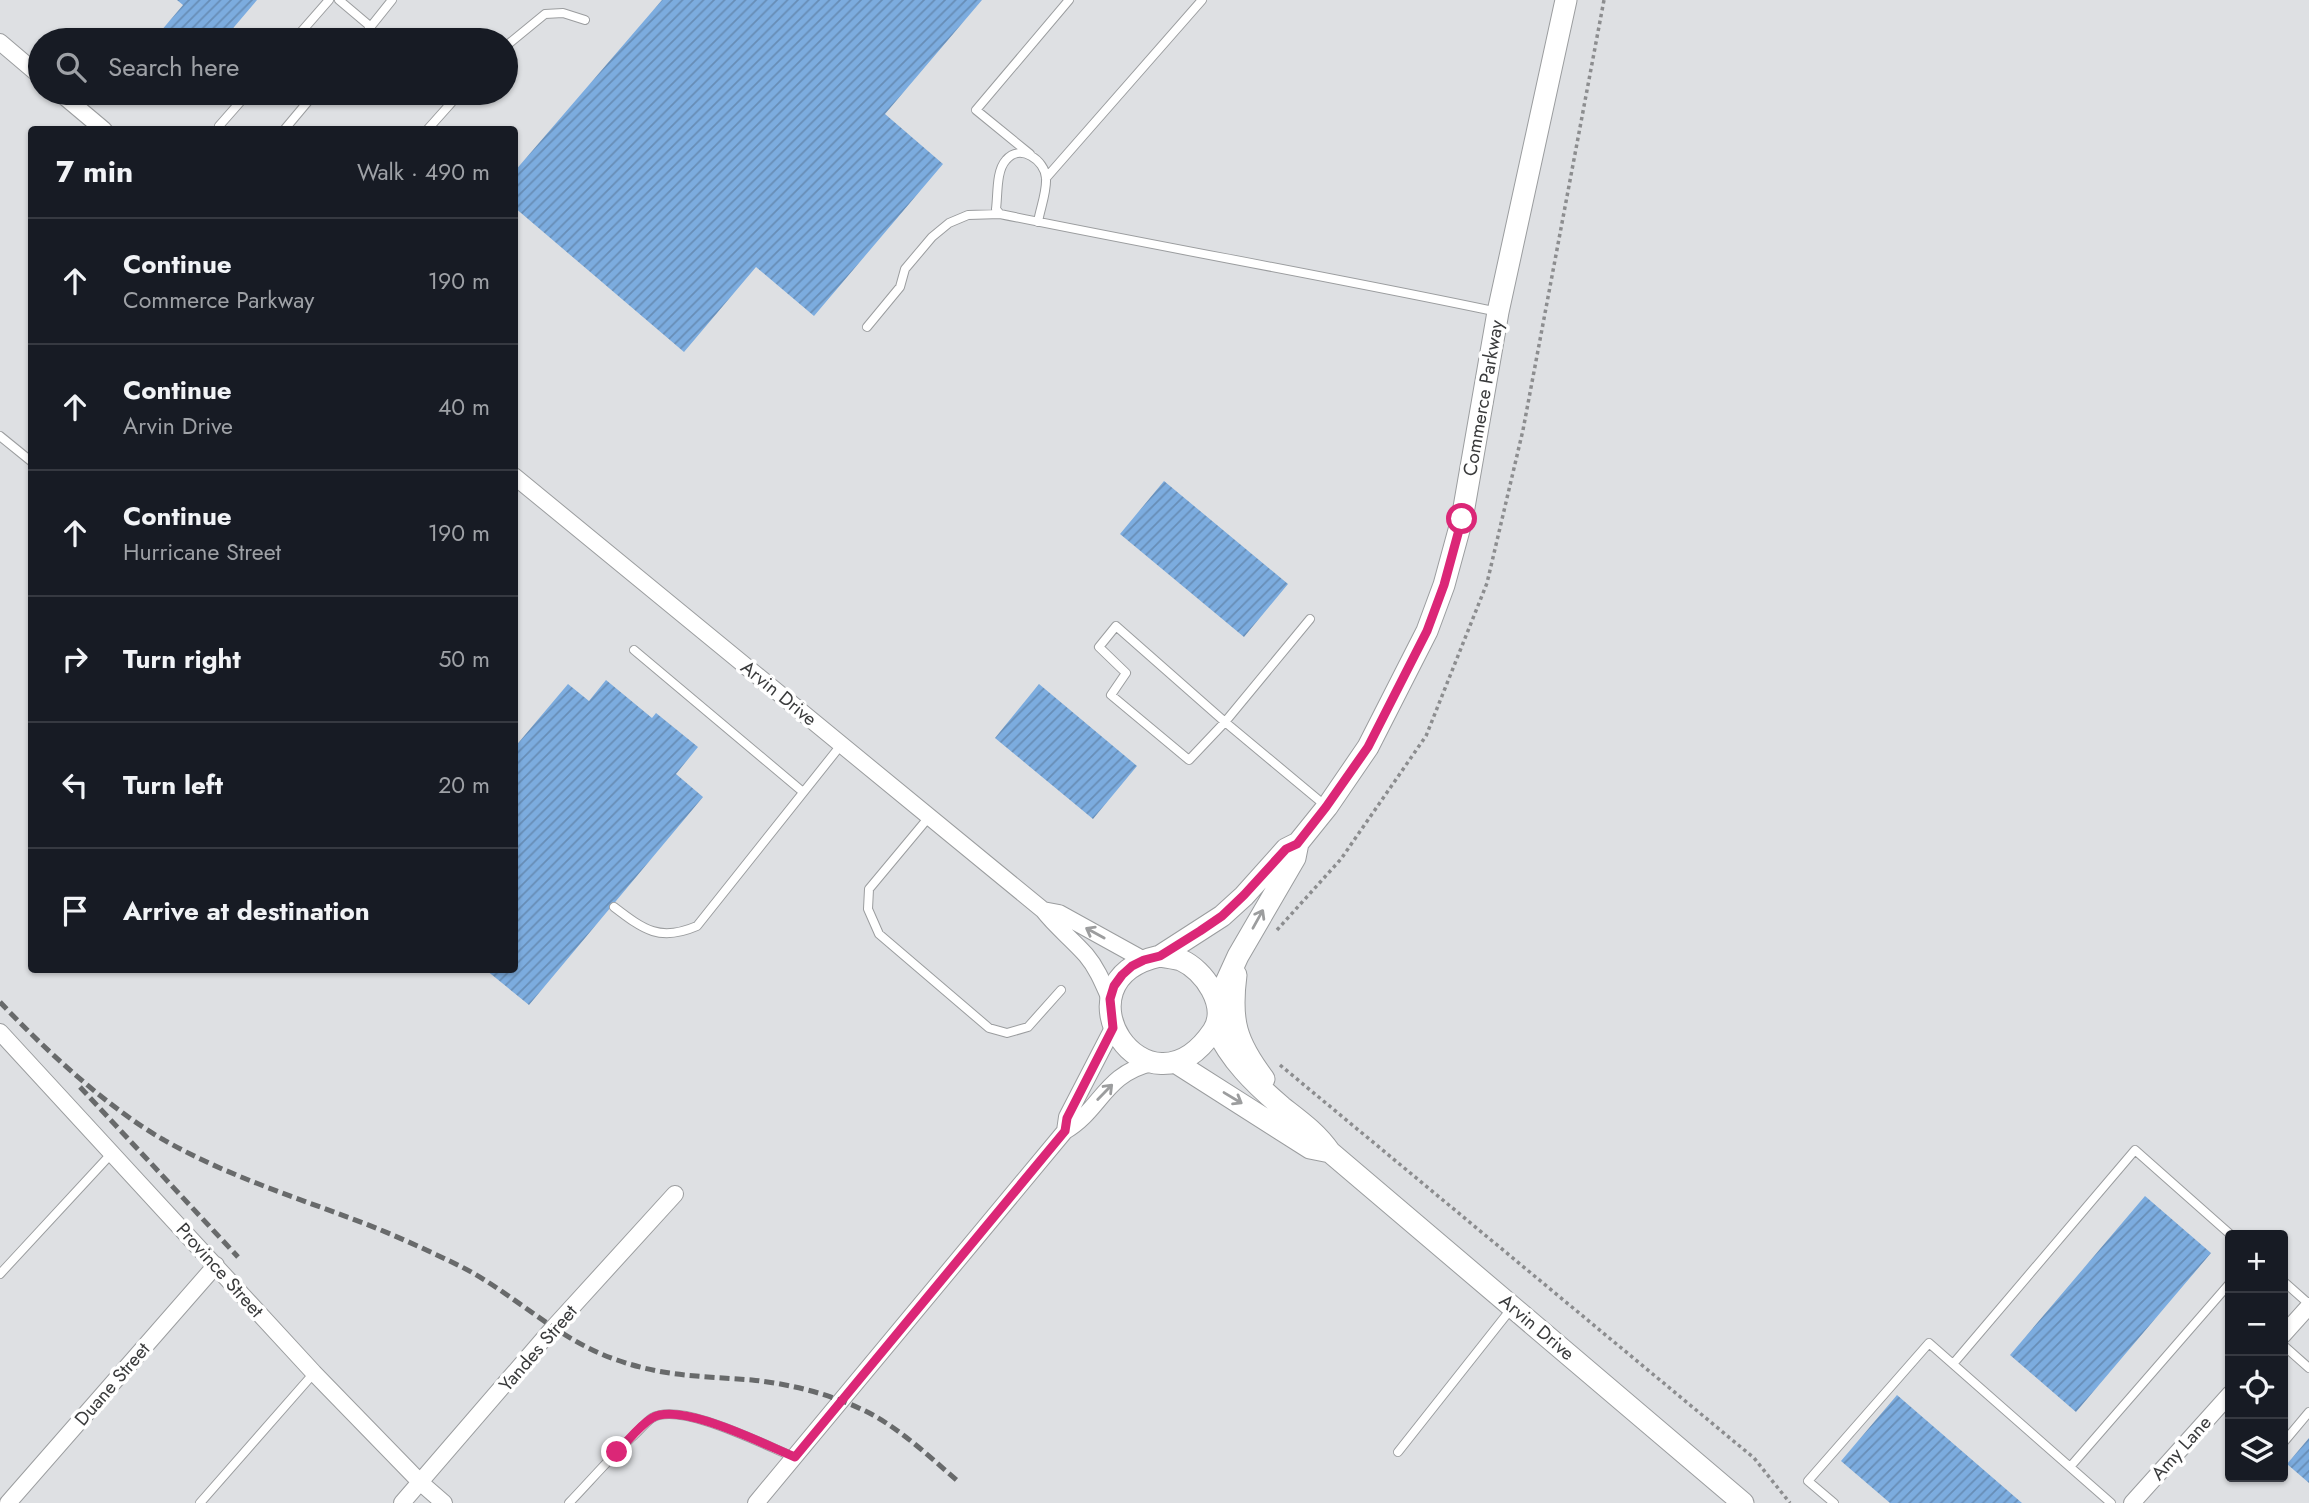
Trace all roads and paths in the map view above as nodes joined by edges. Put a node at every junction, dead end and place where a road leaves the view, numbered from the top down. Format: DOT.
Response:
graph roads {
  1 [pos="328,0"];
  2 [pos="339,0"];
  3 [pos="392,0"];
  4 [pos="1069,0"];
  5 [pos="1202,0"];
  6 [pos="1566,0"];
  7 [pos="1604,0"];
  8 [pos="585,20"];
  9 [pos="371,27"];
  10 [pos="304,28"];
  11 [pos="518,36"];
  12 [pos="0,42"];
  13 [pos="28,66"];
  14 [pos="74,105"];
  15 [pos="237,105"];
  16 [pos="305,105"];
  17 [pos="449,105"];
  18 [pos="99,126"];
  19 [pos="219,126"];
  20 [pos="287,126"];
  21 [pos="431,126"];
  22 [pos="1032,156"];
  23 [pos="1046,178"];
  24 [pos="1000,215"];
  25 [pos="1038,222"];
  26 [pos="1498,312"];
  27 [pos="867,327"];
  28 [pos="0,436"];
  29 [pos="28,459"];
  30 [pos="518,479"];
  31 [pos="1310,620"];
  32 [pos="634,650"];
  33 [pos="1225,722"];
  34 [pos="841,745"];
  35 [pos="803,792"];
  36 [pos="1326,807"];
  37 [pos="929,817"];
  38 [pos="1297,844"];
  39 [pos="614,907"];
  40 [pos="1043,910"];
  41 [pos="1271,938"];
  42 [pos="1238,956"];
  43 [pos="1152,958"];
  44 [pos="1061,990"];
  45 [pos="1110,999"];
  46 [pos="1217,1002"];
  47 [pos="1215,1027"];
  48 [pos="1113,1028"];
  49 [pos="0,1032"];
  50 [pos="1275,1061"];
  51 [pos="1175,1062"];
  52 [pos="1152,1063"];
  53 [pos="1282,1107"];
  54 [pos="1065,1131"];
  55 [pos="1330,1152"];
  56 [pos="113,1153"];
  57 [pos="675,1194"];
  58 [pos="2225,1230"];
  59 [pos="216,1265"];
  60 [pos="0,1274"];
  61 [pos="2288,1286"];
  62 [pos="2225,1289"];
  63 [pos="2309,1305"];
  64 [pos="1513,1307"];
  65 [pos="2288,1329"];
  66 [pos="2288,1349"];
  67 [pos="1953,1364"];
  68 [pos="2309,1368"];
  69 [pos="314,1373"];
  70 [pos="2225,1400"];
  71 [pos="2309,1412"];
  72 [pos="2288,1437"];
  73 [pos="1398,1452"];
  74 [pos="795,1457"];
  75 [pos="2070,1467"];
  76 [pos="421,1483"];
  77 [pos="764,1500"];
  78 [pos="1736,1501"];
  79 [pos="8,1503"];
  80 [pos="200,1503"];
  81 [pos="402,1503"];
  82 [pos="444,1503"];
  83 [pos="569,1503"];
  84 [pos="1790,1503"];
  85 [pos="1833,1503"];
  86 [pos="2111,1503"];
  87 [pos="2132,1503"];
  1 -- 10 [label="lane"];
  2 -- 9 [label="lane"];
  3 -- 9 [label="lane"];
  4 -- 22 [label="lane"];
  5 -- 23 [label="lane"];
  6 -- 26 [label="street, Commerce Parkway"];
  7 -- 41 [label="path"];
  8 -- 11 [label="lane"];
  12 -- 13 [label="street"];
  14 -- 18 [label="street"];
  15 -- 19 [label="lane"];
  16 -- 20 [label="lane"];
  17 -- 21 [label="lane"];
  22 -- 23 [label="lane"];
  22 -- 24 [label="lane"];
  23 -- 25 [label="lane"];
  24 -- 25 [label="lane"];
  24 -- 27 [label="lane"];
  25 -- 26 [label="lane"];
  26 -- 36 [label="street, Commerce Parkway"];
  28 -- 29 [label="lane"];
  30 -- 34 [label="street, Arvin Drive"];
  31 -- 33 [label="lane"];
  32 -- 35 [label="lane"];
  33 -- 33 [label="lane"];
  33 -- 36 [label="lane"];
  34 -- 35 [label="lane"];
  34 -- 37 [label="street, Arvin Drive"];
  35 -- 39 [label="lane"];
  36 -- 38 [label="street, Commerce Parkway"];
  37 -- 40 [label="street, Arvin Drive"];
  37 -- 44 [label="lane"];
  42 -- 38 [label="street, Commerce Parkway, one-way"];
  38 -- 43 [label="street, Commerce Parkway"];
  43 -- 40 [label="street, Arvin Drive, one-way"];
  40 -- 45 [label="street, Arvin Drive"];
  42 -- 46 [label="street, Commerce Parkway"];
  42 -- 53 [label="street"];
  43 -- 45 [label="street"];
  43 -- 46 [label="street, Arvin Drive"];
  45 -- 48 [label="street, Arvin Drive"];
  46 -- 47 [label="street"];
  47 -- 51 [label="street"];
  47 -- 53 [label="street, Arvin Drive"];
  48 -- 52 [label="street"];
  48 -- 54 [label="street"];
  49 -- 56 [label="street, Province Street"];
  50 -- 84 [label="path"];
  51 -- 52 [label="street"];
  51 -- 55 [label="street, Arvin Drive, one-way"];
  54 -- 52 [label="street, one-way"];
  53 -- 55 [label="street, Arvin Drive"];
  54 -- 74 [label="street"];
  55 -- 64 [label="street, Arvin Drive"];
  56 -- 59 [label="street, Province Street"];
  56 -- 60 [label="lane"];
  57 -- 76 [label="street, Yandes Street"];
  58 -- 67 [label="lane"];
  59 -- 69 [label="street, Province Street"];
  59 -- 79 [label="street, Duane Street"];
  61 -- 63 [label="lane"];
  62 -- 75 [label="lane"];
  63 -- 65 [label="street"];
  64 -- 73 [label="lane"];
  64 -- 78 [label="street, Arvin Drive"];
  66 -- 68 [label="lane"];
  67 -- 75 [label="lane"];
  67 -- 85 [label="lane"];
  69 -- 76 [label="street, Province Street"];
  69 -- 80 [label="lane"];
  70 -- 87 [label="street, Amy Lane"];
  71 -- 72 [label="lane"];
  74 -- 77 [label="street"];
  74 -- 83 [label="lane"];
  75 -- 86 [label="lane"];
  76 -- 81 [label="street, Yandes Street"];
  76 -- 82 [label="street, Province Street"];
}
